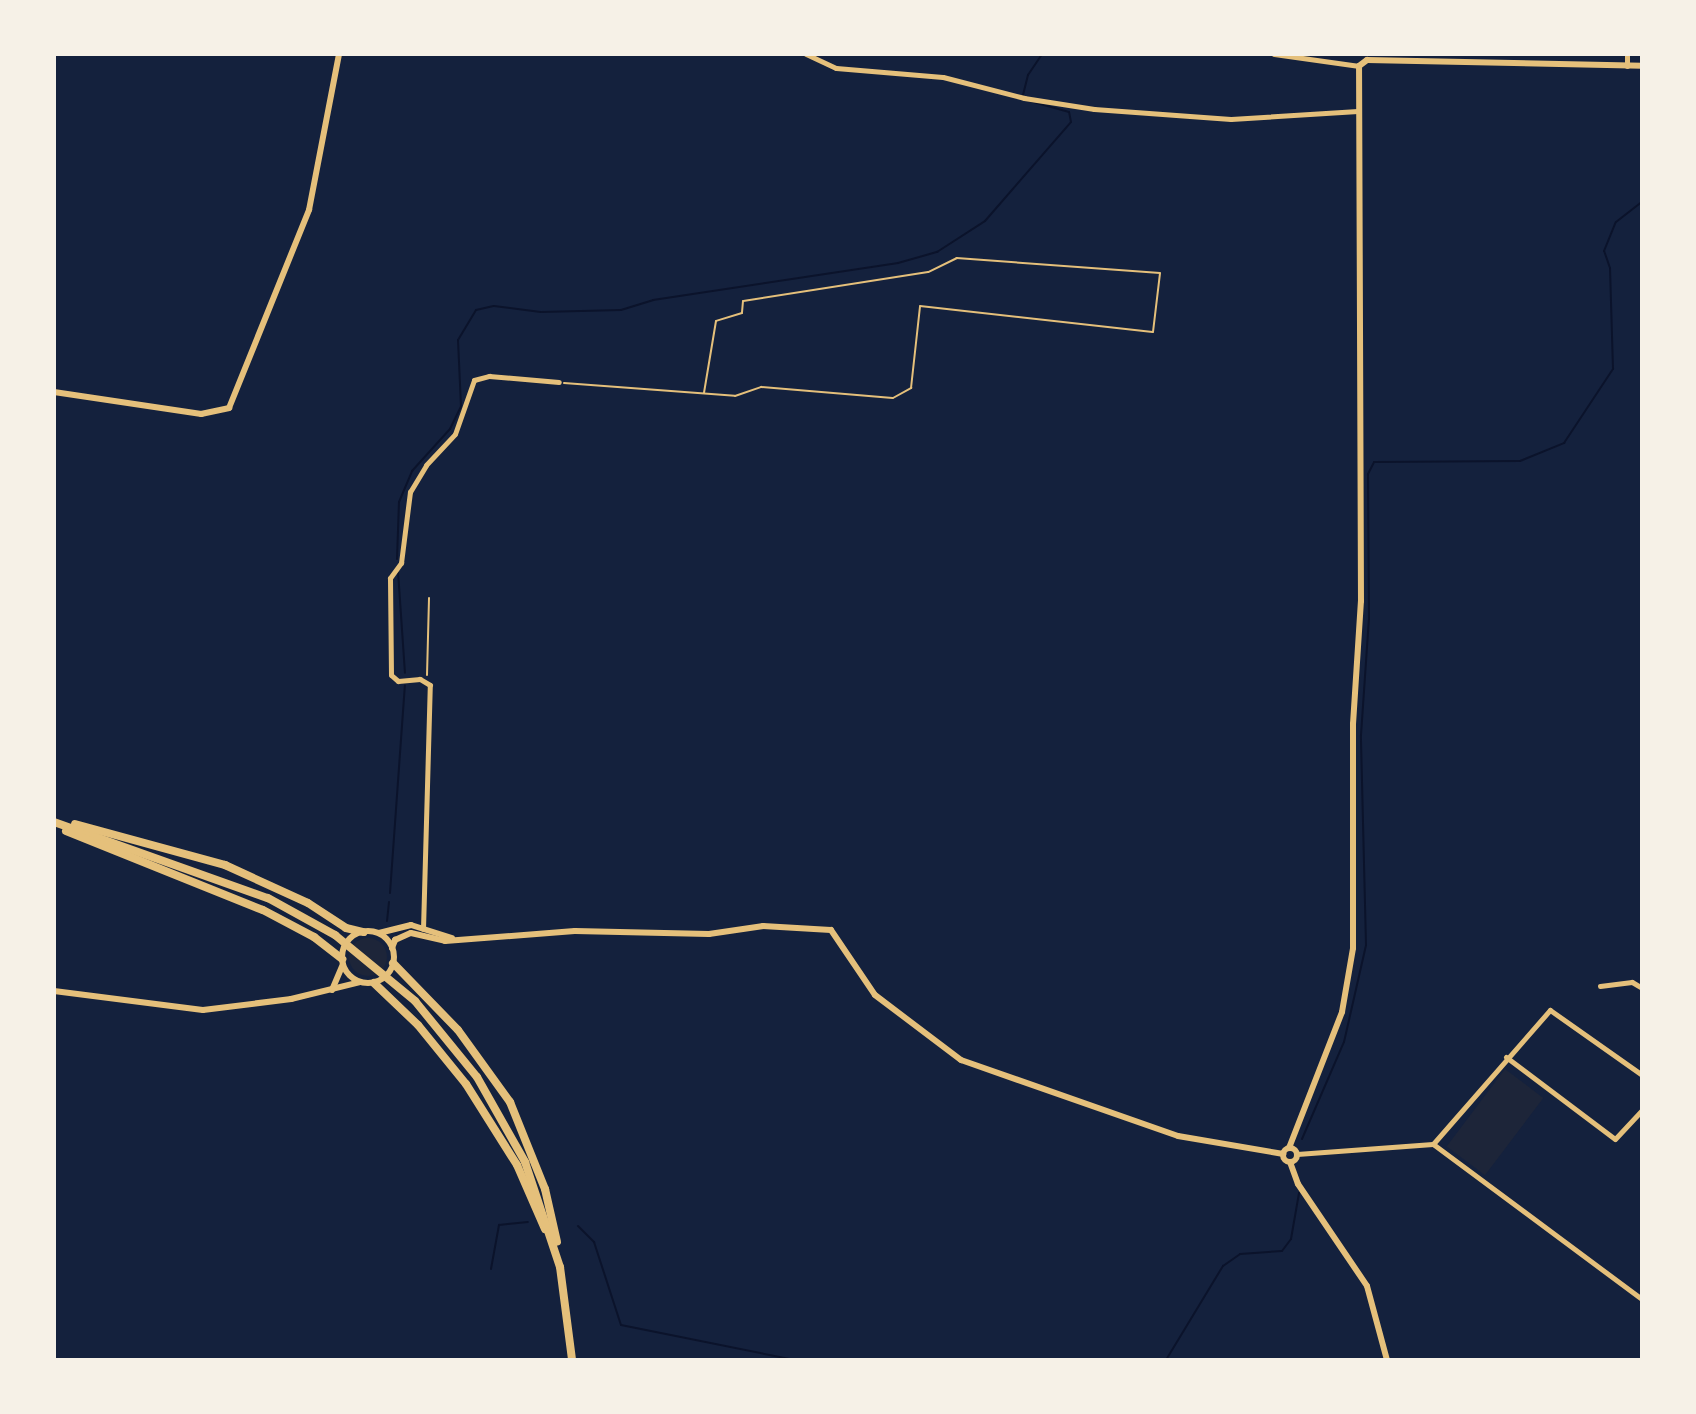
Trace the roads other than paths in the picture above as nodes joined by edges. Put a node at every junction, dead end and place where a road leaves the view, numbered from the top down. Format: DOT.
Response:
graph roads {
  1 [pos="339,54"];
  2 [pos="806,54"];
  3 [pos="1274,54"];
  4 [pos="1627,54"];
  5 [pos="1359,66"];
  6 [pos="1642,66"];
  7 [pos="1627,67"];
  8 [pos="1358,111"];
  9 [pos="559,382"];
  10 [pos="54,392"];
  11 [pos="54,823"];
  12 [pos="422,930"];
  13 [pos="364,932"];
  14 [pos="376,933"];
  15 [pos="392,948"];
  16 [pos="343,962"];
  17 [pos="393,963"];
  18 [pos="360,982"];
  19 [pos="374,983"];
  20 [pos="1600,986"];
  21 [pos="1642,988"];
  22 [pos="332,990"];
  23 [pos="54,991"];
  24 [pos="1506,1057"];
  25 [pos="1642,1075"];
  26 [pos="1642,1110"];
  27 [pos="1433,1144"];
  28 [pos="1289,1148"];
  29 [pos="1283,1154"];
  30 [pos="1297,1154"];
  31 [pos="1290,1162"];
  32 [pos="560,1267"];
  33 [pos="1642,1299"];
  34 [pos="572,1360"];
  35 [pos="1387,1360"];
  1 -- 10 [label="street"];
  2 -- 8 [label="street"];
  3 -- 5 [label="street"];
  4 -- 7 [label="street"];
  5 -- 7 [label="street"];
  5 -- 8 [label="street"];
  6 -- 7 [label="street"];
  8 -- 28 [label="street"];
  9 -- 12 [label="street"];
  11 -- 13 [label="highway"];
  11 -- 16 [label="highway"];
  11 -- 32 [label="highway"];
  12 -- 14 [label="street"];
  12 -- 15 [label="street"];
  12 -- 29 [label="street"];
  13 -- 14 [label="street"];
  13 -- 16 [label="street"];
  14 -- 15 [label="street"];
  15 -- 17 [label="street"];
  16 -- 18 [label="street"];
  16 -- 22 [label="street"];
  17 -- 19 [label="street"];
  17 -- 32 [label="highway"];
  18 -- 19 [label="street"];
  18 -- 22 [label="street"];
  19 -- 32 [label="highway"];
  20 -- 21 [label="street"];
  22 -- 23 [label="street"];
  24 -- 25 [label="street"];
  24 -- 26 [label="street"];
  24 -- 27 [label="street"];
  27 -- 30 [label="street"];
  27 -- 33 [label="street"];
  28 -- 29 [label="street"];
  28 -- 30 [label="street"];
  29 -- 31 [label="street"];
  30 -- 31 [label="street"];
  31 -- 35 [label="street"];
  32 -- 34 [label="highway"];
}
